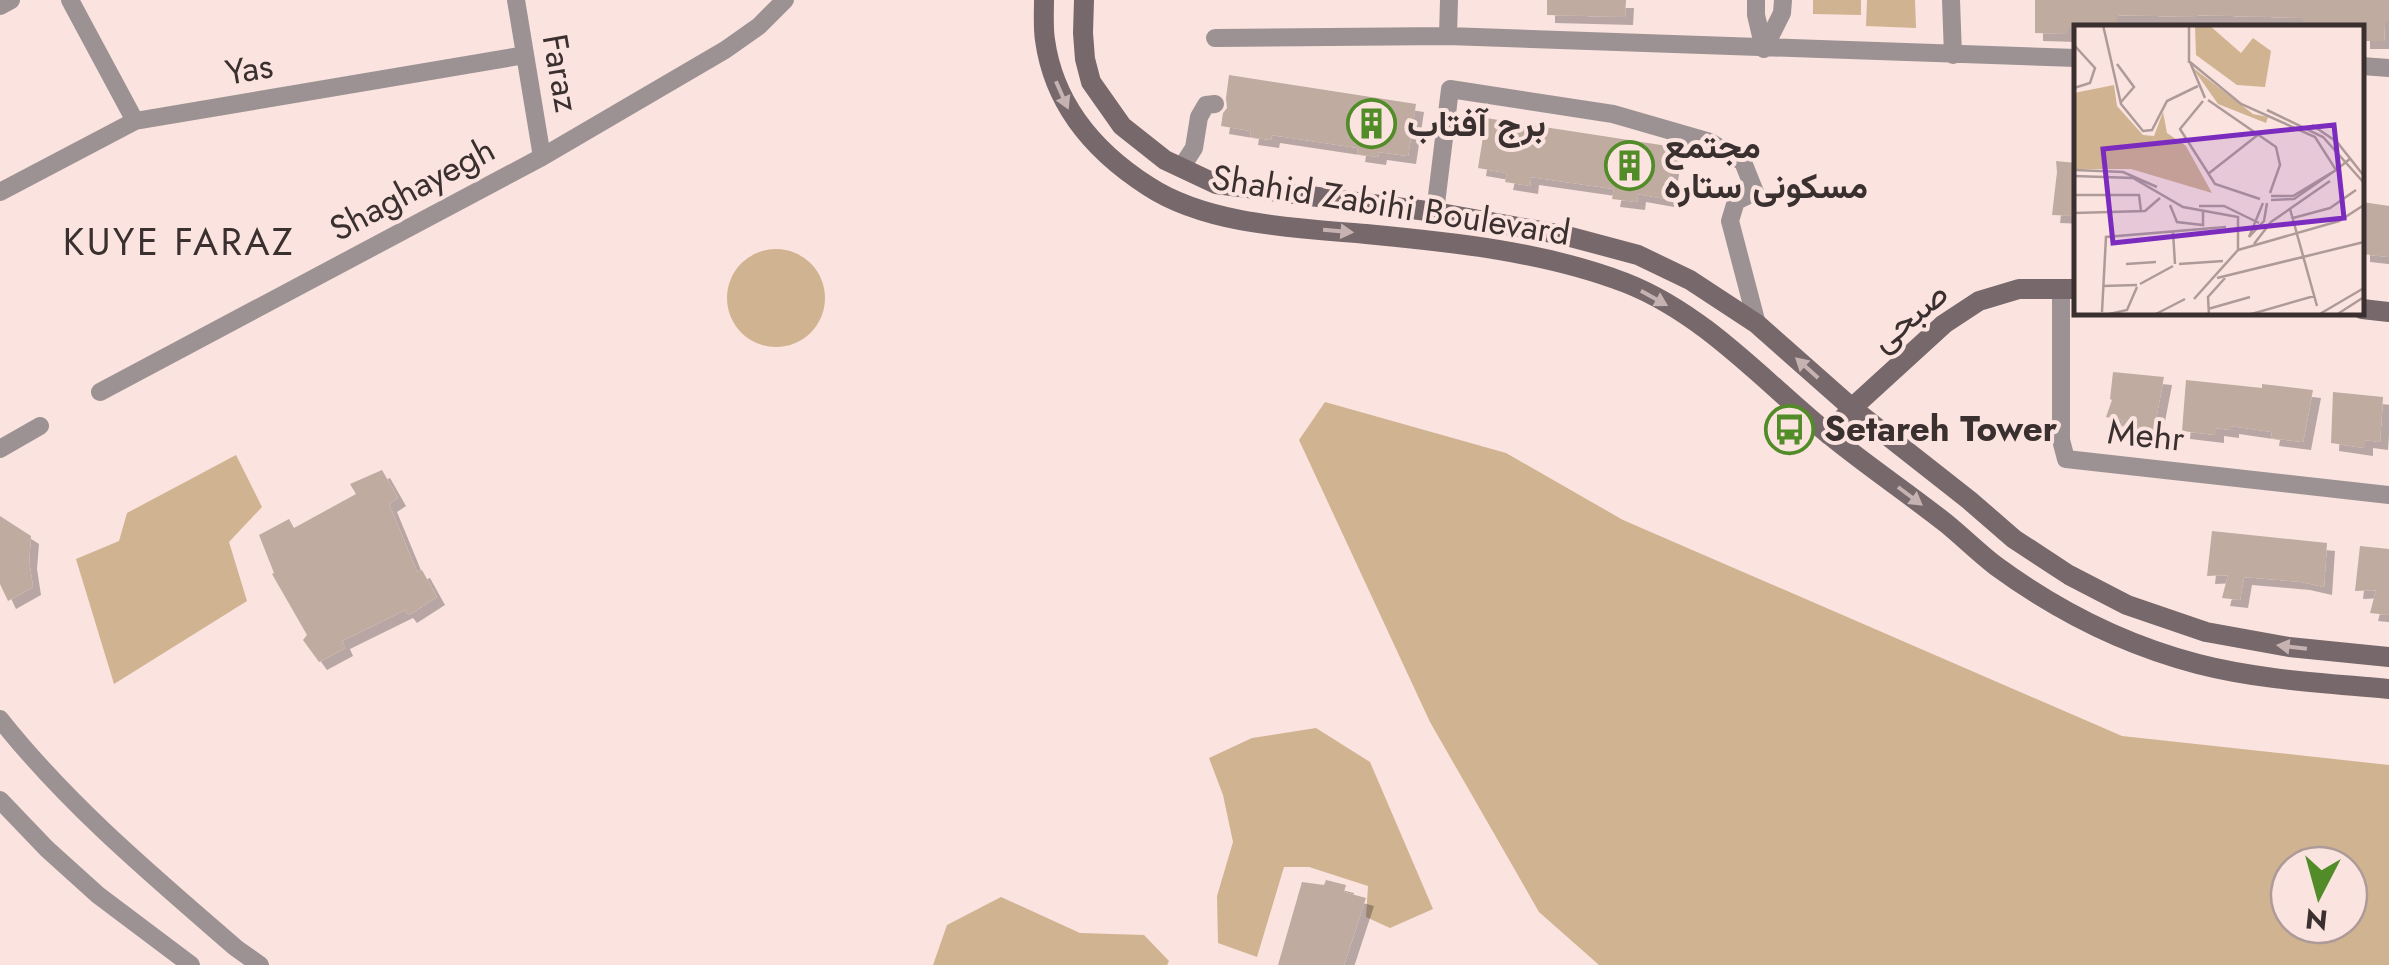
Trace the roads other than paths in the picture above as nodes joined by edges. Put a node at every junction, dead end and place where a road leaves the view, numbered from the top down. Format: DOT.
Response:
graph roads {
  1 [pos="11,0"];
  2 [pos="70,0"];
  3 [pos="516,0"];
  4 [pos="785,0"];
  5 [pos="1044,0"];
  6 [pos="1084,0"];
  7 [pos="1449,0"];
  8 [pos="1756,0"];
  9 [pos="1782,0"];
  10 [pos="1952,0"];
  11 [pos="0,6"];
  12 [pos="1448,36"];
  13 [pos="1215,38"];
  14 [pos="1764,48"];
  15 [pos="525,55"];
  16 [pos="1953,55"];
  17 [pos="2074,58"];
  18 [pos="2364,66"];
  19 [pos="2389,68"];
  20 [pos="1215,104"];
  21 [pos="136,121"];
  22 [pos="542,157"];
  23 [pos="1180,168"];
  24 [pos="0,192"];
  25 [pos="1434,212"];
  26 [pos="2069,289"];
  27 [pos="2364,309"];
  28 [pos="2389,312"];
  29 [pos="1758,324"];
  30 [pos="100,392"];
  31 [pos="1852,408"];
  32 [pos="40,426"];
  33 [pos="1829,435"];
  34 [pos="0,449"];
  35 [pos="2389,495"];
  36 [pos="2389,656"];
  37 [pos="2389,690"];
  38 [pos="0,719"];
  39 [pos="0,800"];
  40 [pos="192,965"];
  41 [pos="260,965"];
  1 -- 11 [label="street"];
  2 -- 21 [label="street"];
  3 -- 15 [label="street, Faraz"];
  4 -- 22 [label="street, Shaghayegh"];
  5 -- 33 [label="main road, Shahid Zabihi Boulevard, one-way"];
  6 -- 23 [label="main road, Shahid Zabihi Boulevard"];
  7 -- 12 [label="street"];
  8 -- 14 [label="street"];
  9 -- 14 [label="street"];
  10 -- 16 [label="street"];
  12 -- 13 [label="street"];
  12 -- 14 [label="street"];
  14 -- 16 [label="street"];
  15 -- 21 [label="street, Yas"];
  15 -- 22 [label="street, Faraz"];
  16 -- 17 [label="street"];
  18 -- 19 [label="street"];
  20 -- 23 [label="street"];
  21 -- 24 [label="street, Yas"];
  22 -- 30 [label="street, Shaghayegh"];
  23 -- 25 [label="main road, Shahid Zabihi Boulevard"];
  25 -- 29 [label="main road, Shahid Zabihi Boulevard"];
  25 -- 29 [label="street"];
  26 -- 31 [label="main road, صبحی"];
  26 -- 35 [label="street, Mehr"];
  27 -- 28 [label="main road"];
  31 -- 29 [label="main road, Shahid Zabihi Boulevard, one-way"];
  31 -- 33 [label="main road, صبحی"];
  36 -- 31 [label="main road, Shahid Zabihi Boulevard, one-way"];
  32 -- 34 [label="street"];
  33 -- 37 [label="main road, Shahid Zabihi Boulevard, one-way"];
  38 -- 41 [label="street"];
  39 -- 40 [label="street"];
}
